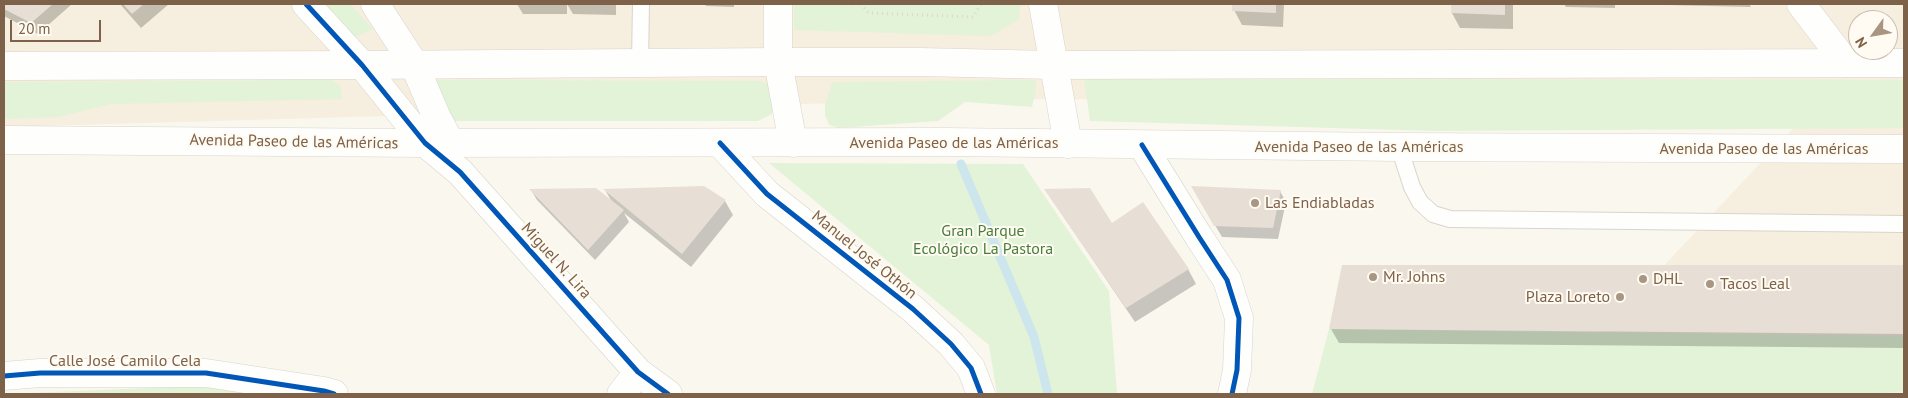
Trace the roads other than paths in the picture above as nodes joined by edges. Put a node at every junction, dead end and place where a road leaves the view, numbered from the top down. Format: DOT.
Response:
graph roads {
  1 [pos="306,4"];
  2 [pos="375,4"];
  3 [pos="641,4"];
  4 [pos="778,4"];
  5 [pos="1043,4"];
  6 [pos="1801,4"];
  7 [pos="640,62"];
  8 [pos="778,62"];
  9 [pos="7,63"];
  10 [pos="1846,63"];
  11 [pos="1904,63"];
  12 [pos="414,64"];
  13 [pos="1053,65"];
  14 [pos="362,66"];
  15 [pos="4,140"];
  16 [pos="438,143"];
  17 [pos="720,143"];
  18 [pos="793,143"];
  19 [pos="1068,144"];
  20 [pos="1142,145"];
  21 [pos="1400,147"];
  22 [pos="1904,149"];
  23 [pos="1904,224"];
  24 [pos="638,372"];
  25 [pos="4,376"];
  26 [pos="334,394"];
  27 [pos="622,394"];
  28 [pos="668,394"];
  29 [pos="981,394"];
  30 [pos="1232,394"];
  1 -- 14 [label="main road"];
  2 -- 12 [label="main road"];
  3 -- 7 [label="lane"];
  4 -- 8 [label="main road"];
  5 -- 13 [label="main road"];
  6 -- 10 [label="main road"];
  7 -- 8 [label="main road"];
  7 -- 12 [label="main road"];
  8 -- 13 [label="main road"];
  8 -- 18 [label="main road"];
  9 -- 14 [label="main road"];
  10 -- 11 [label="main road"];
  10 -- 13 [label="main road"];
  12 -- 14 [label="main road"];
  12 -- 16 [label="main road"];
  13 -- 19 [label="main road"];
  14 -- 16 [label="main road"];
  15 -- 16 [label="main road, Avenida Paseo de las Américas"];
  16 -- 17 [label="main road, Avenida Paseo de las Américas"];
  16 -- 24 [label="main road, Miguel N. Lira"];
  17 -- 18 [label="main road, Avenida Paseo de las Américas"];
  17 -- 29 [label="main road, Manuel José Othón"];
  18 -- 19 [label="main road, Avenida Paseo de las Américas"];
  19 -- 20 [label="main road, Avenida Paseo de las Américas"];
  20 -- 21 [label="main road, Avenida Paseo de las Américas"];
  20 -- 30 [label="main road"];
  21 -- 22 [label="main road, Avenida Paseo de las Américas"];
  21 -- 23 [label="lane"];
  24 -- 27 [label="main road"];
  24 -- 28 [label="main road, Miguel N. Lira"];
  25 -- 26 [label="main road, Calle José Camilo Cela"];
}
